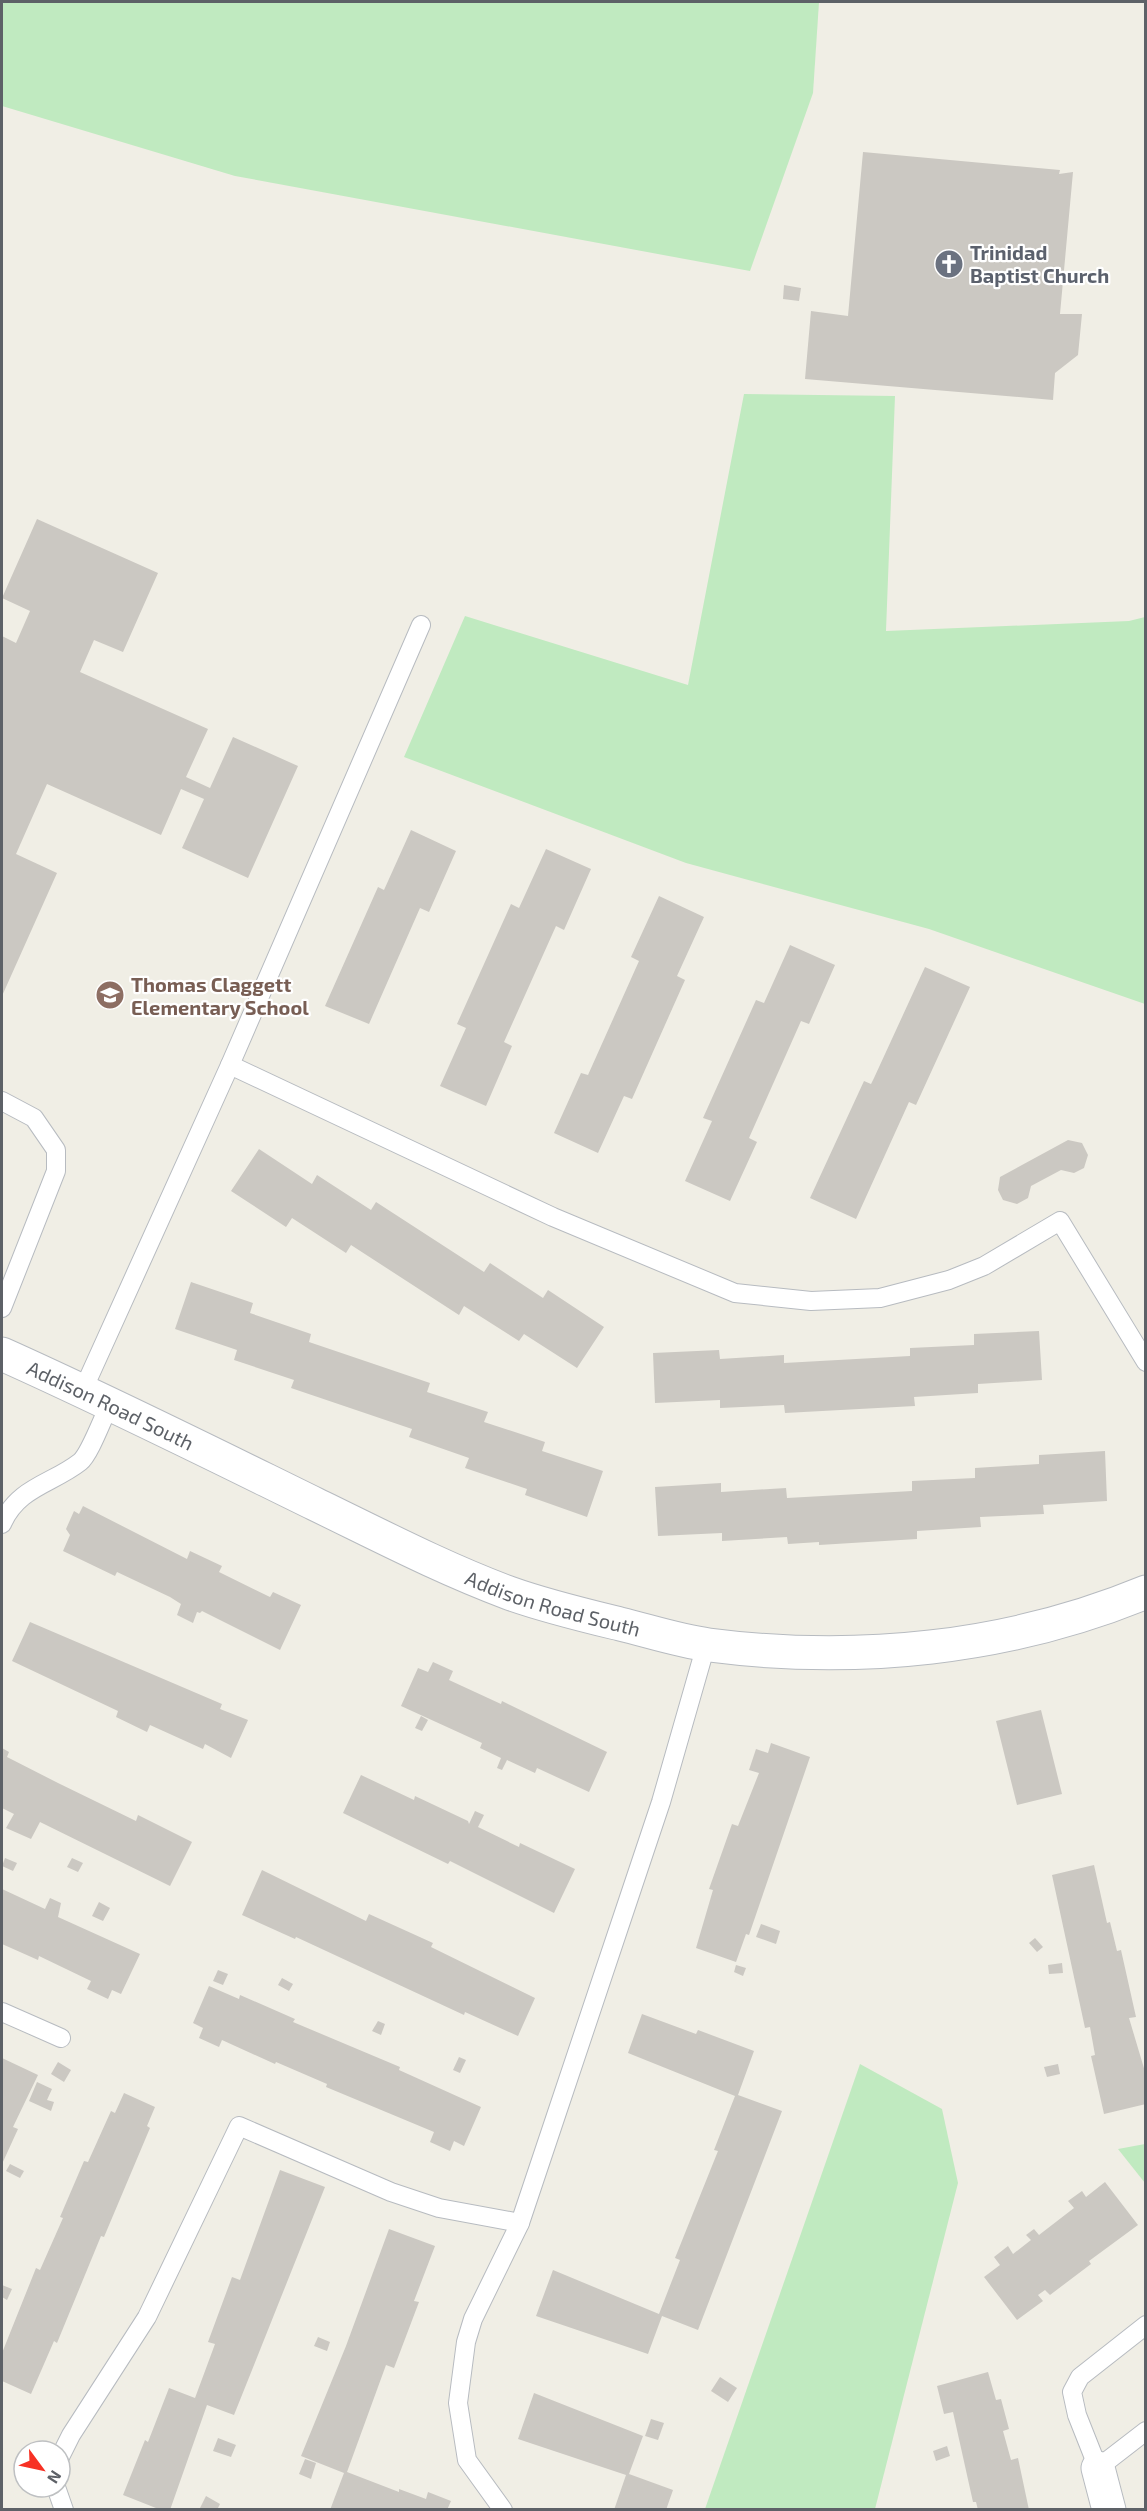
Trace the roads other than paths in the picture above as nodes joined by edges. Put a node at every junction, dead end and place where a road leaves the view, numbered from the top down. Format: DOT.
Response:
graph roads {
  1 [pos="421,625"];
  2 [pos="230,1065"];
  3 [pos="2,1101"];
  4 [pos="2,1308"];
  5 [pos="2,1354"];
  6 [pos="1146,1362"];
  7 [pos="96,1397"];
  8 [pos="2,1524"];
  9 [pos="1146,1593"];
  10 [pos="706,1645"];
  11 [pos="2,2012"];
  12 [pos="61,2038"];
  13 [pos="520,2223"];
  14 [pos="1146,2325"];
  15 [pos="1146,2431"];
  16 [pos="68,2439"];
  17 [pos="1098,2468"];
  18 [pos="503,2510"];
  19 [pos="1109,2510"];
  1 -- 2 [label="lane"];
  2 -- 6 [label="lane"];
  2 -- 7 [label="lane"];
  3 -- 4 [label="lane"];
  5 -- 7 [label="street, Addison Road South"];
  7 -- 8 [label="lane"];
  7 -- 10 [label="street, Addison Road South"];
  9 -- 10 [label="street, Addison Road South"];
  10 -- 13 [label="lane"];
  11 -- 12 [label="lane"];
  13 -- 16 [label="lane"];
  13 -- 18 [label="lane"];
  14 -- 17 [label="lane"];
  15 -- 17 [label="lane"];
  17 -- 19 [label="street"];
}
